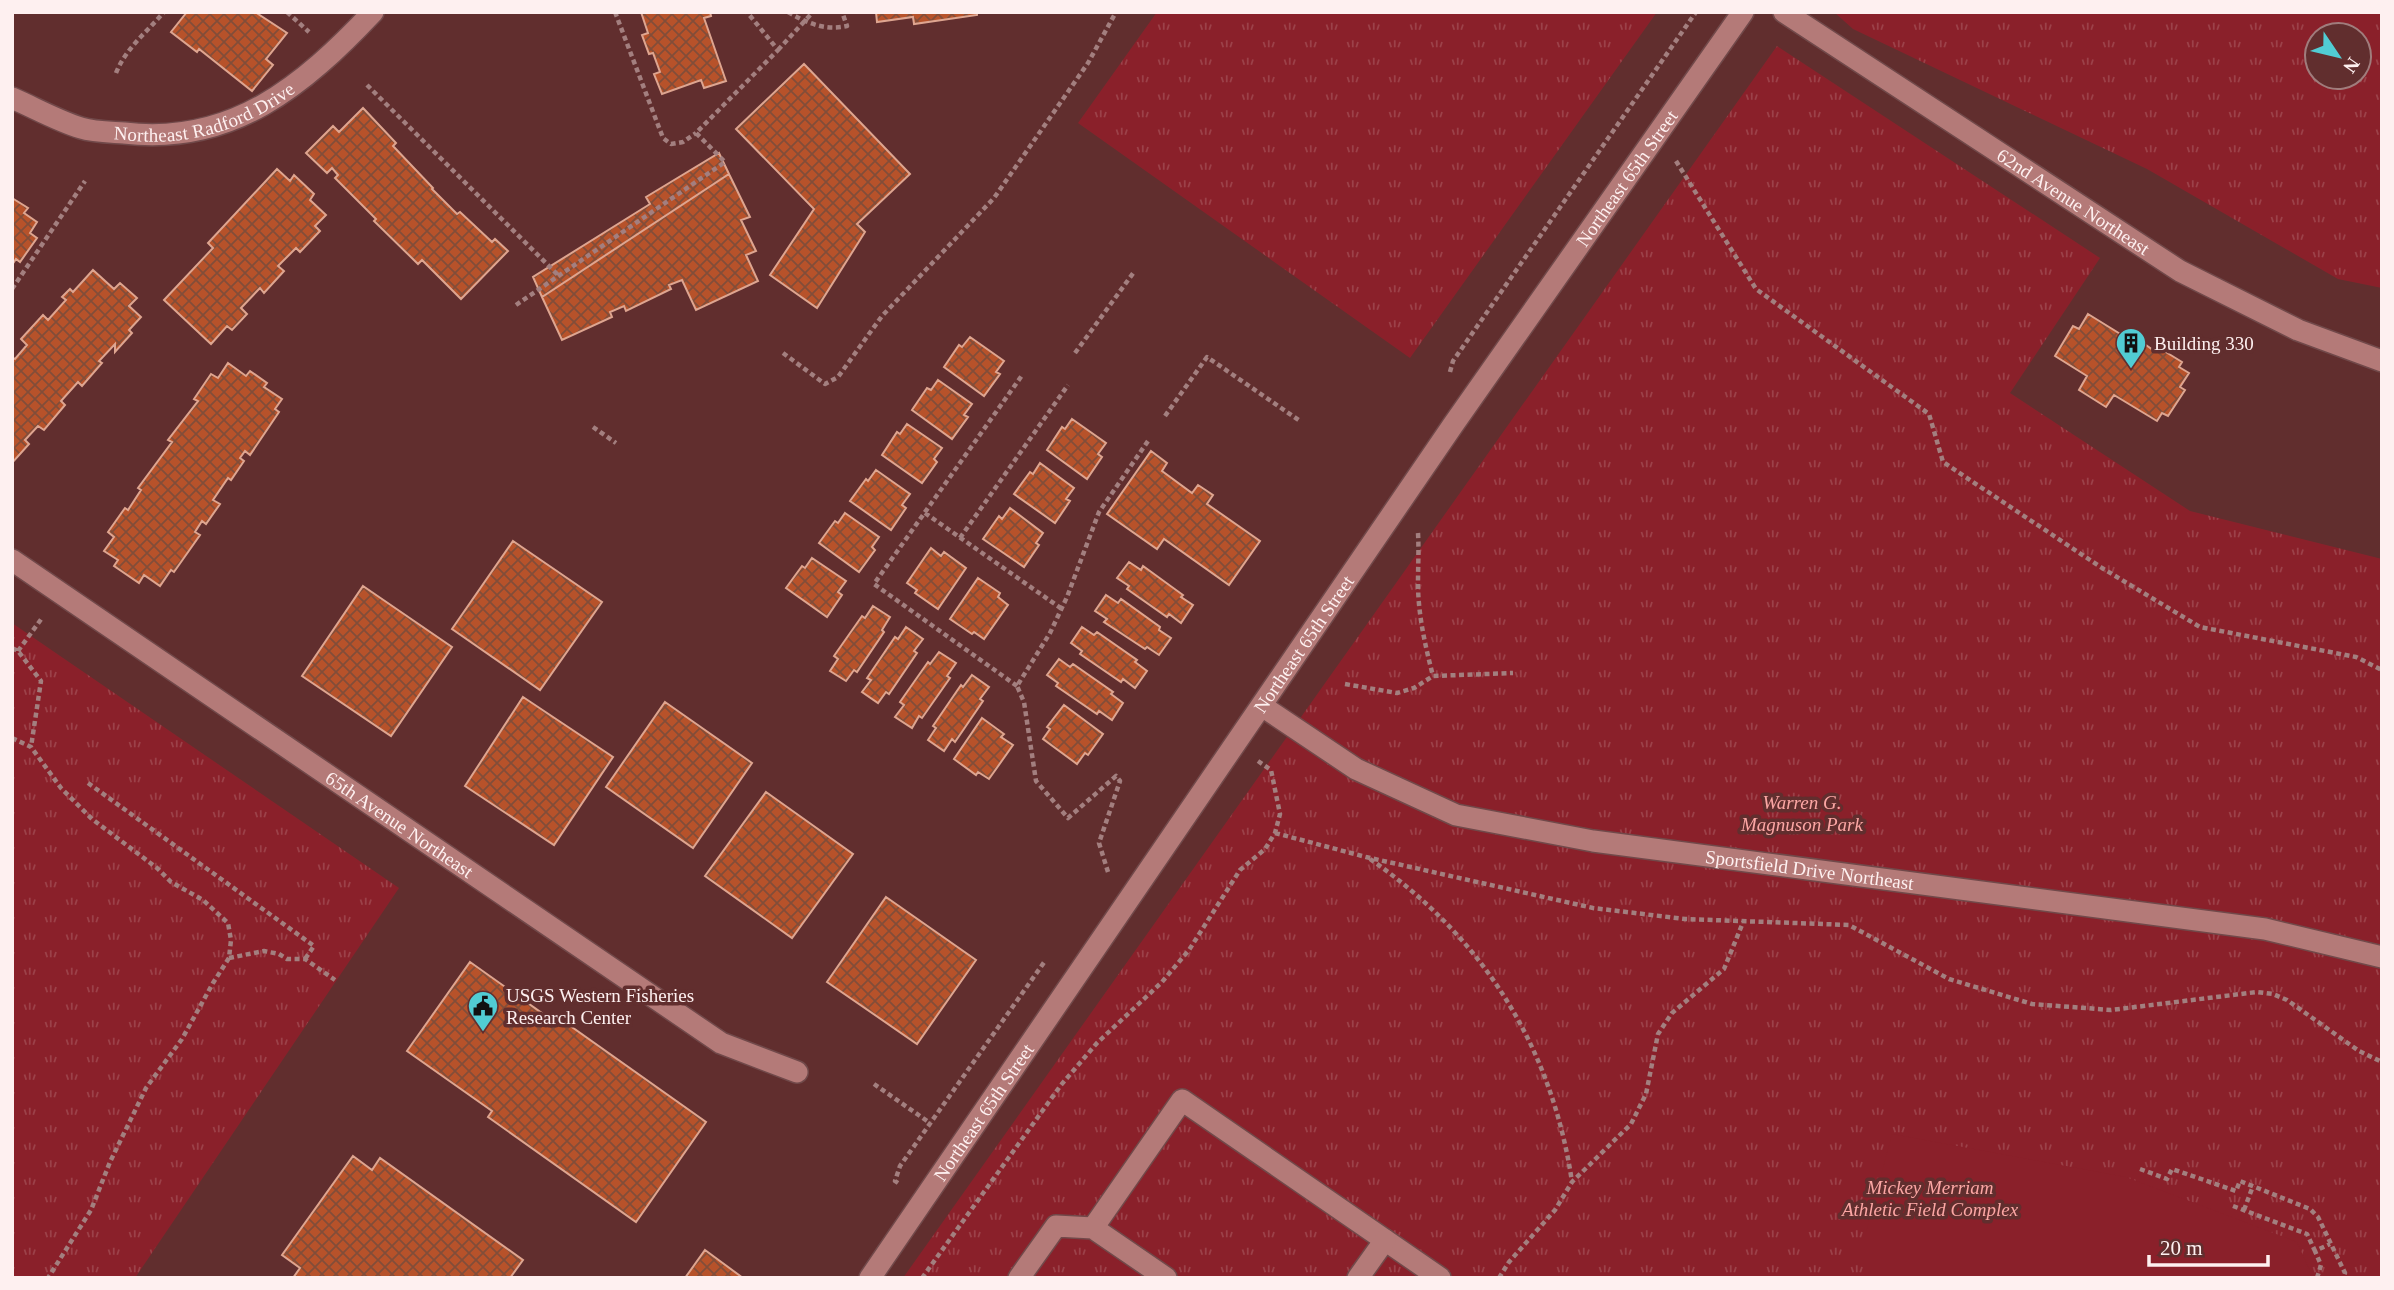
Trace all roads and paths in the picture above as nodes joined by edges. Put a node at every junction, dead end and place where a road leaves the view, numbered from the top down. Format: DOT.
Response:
graph roads {
  1 [pos="164,12"];
  2 [pos="287,12"];
  3 [pos="373,12"];
  4 [pos="615,12"];
  5 [pos="747,12"];
  6 [pos="788,12"];
  7 [pos="813,12"];
  8 [pos="842,12"];
  9 [pos="1116,12"];
  10 [pos="1696,12"];
  11 [pos="1744,12"];
  12 [pos="1784,12"];
  13 [pos="805,22"];
  14 [pos="311,35"];
  15 [pos="778,50"];
  16 [pos="117,73"];
  17 [pos="367,85"];
  18 [pos="12,98"];
  19 [pos="696,133"];
  20 [pos="1676,161"];
  21 [pos="85,181"];
  22 [pos="1134,272"];
  23 [pos="559,276"];
  24 [pos="12,289"];
  25 [pos="516,305"];
  26 [pos="783,353"];
  27 [pos="1075,353"];
  28 [pos="2382,361"];
  29 [pos="1023,374"];
  30 [pos="1448,380"];
  31 [pos="1069,385"];
  32 [pos="1165,416"];
  33 [pos="1300,421"];
  34 [pos="593,427"];
  35 [pos="1147,442"];
  36 [pos="616,443"];
  37 [pos="925,513"];
  38 [pos="1418,532"];
  39 [pos="960,538"];
  40 [pos="12,560"];
  41 [pos="1062,609"];
  42 [pos="42,617"];
  43 [pos="15,649"];
  44 [pos="2382,670"];
  45 [pos="1513,673"];
  46 [pos="1433,676"];
  47 [pos="1345,684"];
  48 [pos="1017,686"];
  49 [pos="1262,706"];
  50 [pos="12,738"];
  51 [pos="32,747"];
  52 [pos="1270,769"];
  53 [pos="88,783"];
  54 [pos="1275,833"];
  55 [pos="1366,857"];
  56 [pos="1108,872"];
  57 [pos="1744,920"];
  58 [pos="2382,957"];
  59 [pos="229,958"];
  60 [pos="305,959"];
  61 [pos="335,980"];
  62 [pos="2382,1062"];
  63 [pos="797,1072"];
  64 [pos="874,1084"];
  65 [pos="930,1123"];
  66 [pos="2140,1169"];
  67 [pos="1572,1182"];
  68 [pos="2253,1186"];
  69 [pos="2233,1206"];
  70 [pos="2244,1210"];
  71 [pos="1093,1228"];
  72 [pos="1385,1240"];
  73 [pos="2330,1244"];
  74 [pos="2315,1251"];
  75 [pos="48,1278"];
  76 [pos="870,1278"];
  77 [pos="922,1278"];
  78 [pos="1019,1278"];
  79 [pos="1166,1278"];
  80 [pos="1358,1278"];
  81 [pos="1440,1278"];
  82 [pos="1499,1278"];
  83 [pos="2317,1278"];
  84 [pos="2343,1278"];
  1 -- 16 [label="path"];
  2 -- 14 [label="path"];
  3 -- 18 [label="street, Northeast Radford Drive"];
  4 -- 19 [label="path"];
  5 -- 15 [label="path"];
  6 -- 13 [label="path"];
  7 -- 13 [label="path"];
  8 -- 13 [label="path"];
  9 -- 26 [label="path"];
  10 -- 30 [label="path"];
  11 -- 49 [label="street, Northeast 65th Street"];
  12 -- 28 [label="street, 62nd Avenue Northeast"];
  13 -- 15 [label="path"];
  15 -- 19 [label="path"];
  17 -- 23 [label="path"];
  19 -- 23 [label="path"];
  20 -- 44 [label="path"];
  21 -- 24 [label="path"];
  22 -- 27 [label="path"];
  23 -- 25 [label="path"];
  29 -- 37 [label="path"];
  31 -- 39 [label="path"];
  32 -- 33 [label="path"];
  34 -- 36 [label="path"];
  35 -- 41 [label="path"];
  37 -- 39 [label="path"];
  37 -- 48 [label="path"];
  38 -- 46 [label="path"];
  39 -- 41 [label="path"];
  40 -- 63 [label="street, 65th Avenue Northeast"];
  41 -- 48 [label="path"];
  42 -- 43 [label="path"];
  43 -- 51 [label="path"];
  45 -- 46 [label="path"];
  46 -- 47 [label="path"];
  48 -- 56 [label="path"];
  49 -- 58 [label="street, Sportsfield Drive Northeast"];
  49 -- 76 [label="street, Northeast 65th Street"];
  50 -- 51 [label="path"];
  51 -- 59 [label="path"];
  52 -- 54 [label="path"];
  53 -- 60 [label="path"];
  54 -- 55 [label="path"];
  54 -- 77 [label="path"];
  55 -- 57 [label="path"];
  55 -- 67 [label="path"];
  57 -- 62 [label="path"];
  57 -- 67 [label="path"];
  59 -- 60 [label="path"];
  59 -- 75 [label="path"];
  60 -- 61 [label="path"];
  64 -- 65 [label="path"];
  66 -- 68 [label="path"];
  67 -- 82 [label="path"];
  68 -- 70 [label="path"];
  68 -- 73 [label="path"];
  69 -- 70 [label="path"];
  70 -- 74 [label="path"];
  71 -- 72 [label="street"];
  71 -- 78 [label="street"];
  71 -- 79 [label="street"];
  72 -- 80 [label="street"];
  72 -- 81 [label="street"];
  73 -- 74 [label="path"];
  73 -- 84 [label="path"];
  74 -- 83 [label="path"];
}
